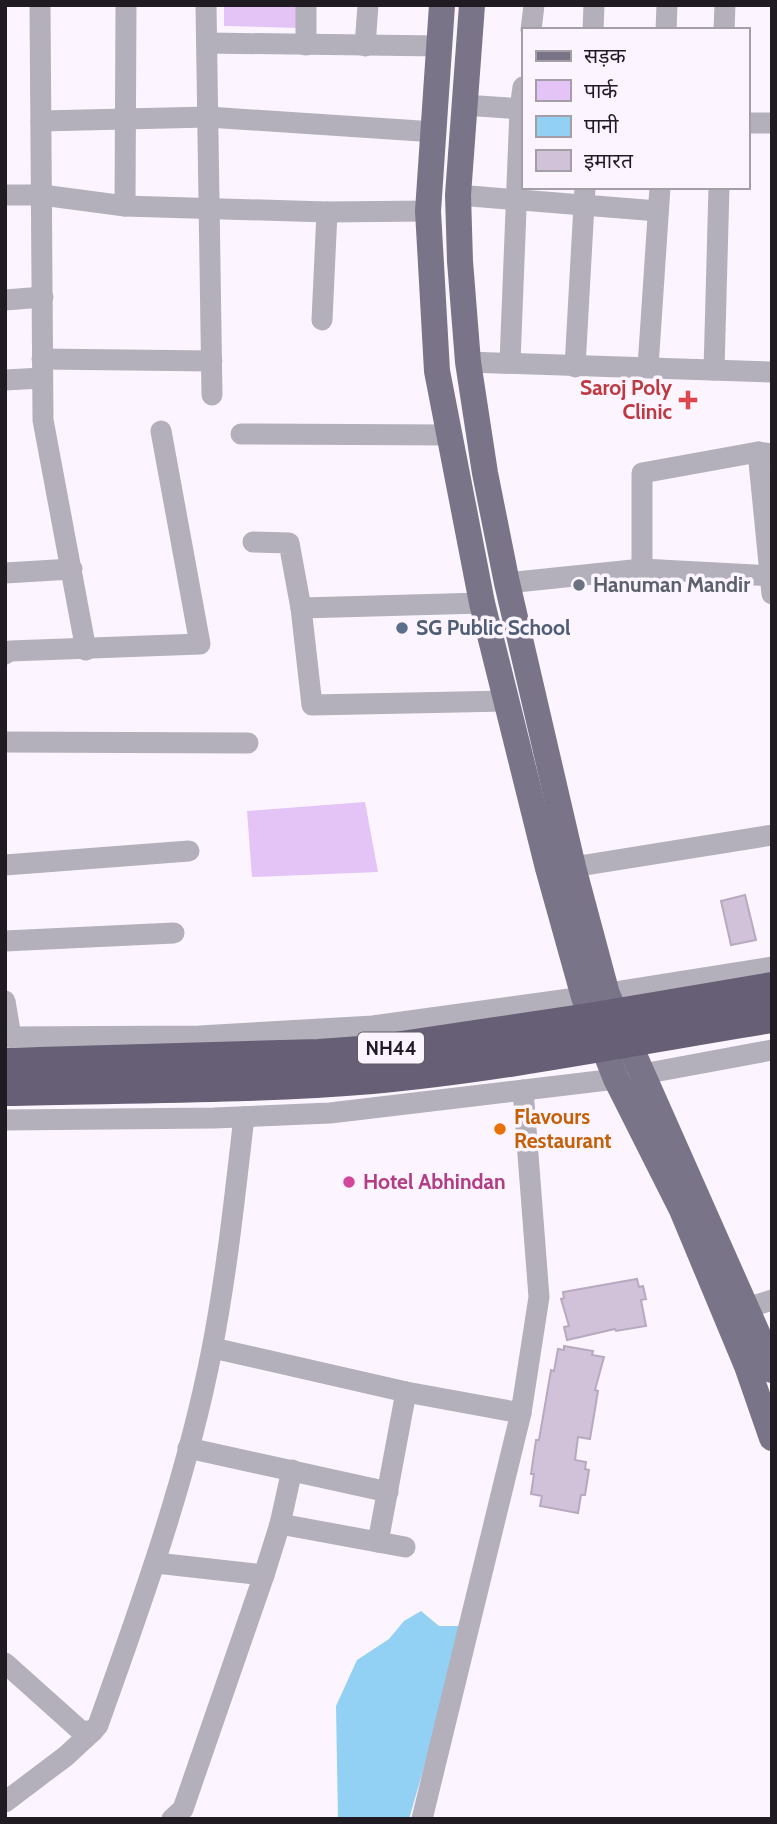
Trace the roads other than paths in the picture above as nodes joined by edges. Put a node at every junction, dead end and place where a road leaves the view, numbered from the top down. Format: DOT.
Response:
graph roads {
  1 [pos="40,5"];
  2 [pos="126,5"];
  3 [pos="206,5"];
  4 [pos="306,5"];
  5 [pos="368,5"];
  6 [pos="442,5"];
  7 [pos="472,5"];
  8 [pos="534,5"];
  9 [pos="594,5"];
  10 [pos="667,5"];
  11 [pos="726,5"];
  12 [pos="531,28"];
  13 [pos="593,28"];
  14 [pos="666,28"];
  15 [pos="724,28"];
  16 [pos="206,43"];
  17 [pos="306,45"];
  18 [pos="365,46"];
  19 [pos="439,46"];
  20 [pos="464,105"];
  21 [pos="522,109"];
  22 [pos="208,117"];
  23 [pos="125,120"];
  24 [pos="41,121"];
  25 [pos="749,122"];
  26 [pos="772,123"];
  27 [pos="435,132"];
  28 [pos="660,189"];
  29 [pos="719,189"];
  30 [pos="5,195"];
  31 [pos="42,195"];
  32 [pos="458,195"];
  33 [pos="585,196"];
  34 [pos="517,201"];
  35 [pos="125,206"];
  36 [pos="209,208"];
  37 [pos="428,211"];
  38 [pos="659,211"];
  39 [pos="327,212"];
  40 [pos="43,297"];
  41 [pos="5,300"];
  42 [pos="322,320"];
  43 [pos="212,361"];
  44 [pos="468,362"];
  45 [pos="510,362"];
  46 [pos="575,367"];
  47 [pos="648,367"];
  48 [pos="42,369"];
  49 [pos="714,370"];
  50 [pos="772,372"];
  51 [pos="5,380"];
  52 [pos="212,395"];
  53 [pos="161,431"];
  54 [pos="241,435"];
  55 [pos="449,435"];
  56 [pos="765,454"];
  57 [pos="253,542"];
  58 [pos="72,569"];
  59 [pos="642,569"];
  60 [pos="5,572"];
  61 [pos="771,582"];
  62 [pos="507,583"];
  63 [pos="482,603"];
  64 [pos="301,608"];
  65 [pos="86,650"];
  66 [pos="5,654"];
  67 [pos="507,701"];
  68 [pos="5,742"];
  69 [pos="248,743"];
  70 [pos="772,835"];
  71 [pos="189,851"];
  72 [pos="5,865"];
  73 [pos="573,867"];
  74 [pos="174,933"];
  75 [pos="5,941"];
  76 [pos="772,967"];
  77 [pos="772,988"];
  78 [pos="596,995"];
  79 [pos="5,1001"];
  80 [pos="772,1017"];
  81 [pos="7,1046"];
  82 [pos="772,1050"];
  83 [pos="629,1076"];
  84 [pos="5,1090"];
  85 [pos="523,1090"];
  86 [pos="244,1117"];
  87 [pos="5,1120"];
  88 [pos="772,1300"];
  89 [pos="747,1308"];
  90 [pos="213,1348"];
  91 [pos="772,1370"];
  92 [pos="406,1392"];
  93 [pos="521,1412"];
  94 [pos="772,1438"];
  95 [pos="188,1448"];
  96 [pos="292,1470"];
  97 [pos="388,1492"];
  98 [pos="280,1524"];
  99 [pos="378,1542"];
  100 [pos="405,1547"];
  101 [pos="156,1563"];
  102 [pos="264,1575"];
  103 [pos="5,1663"];
  104 [pos="93,1731"];
  105 [pos="5,1802"];
  106 [pos="179,1816"];
  107 [pos="422,1819"];
  1 -- 24 [label="street"];
  2 -- 23 [label="street"];
  3 -- 16 [label="street"];
  4 -- 17 [label="street"];
  5 -- 18 [label="street"];
  6 -- 19 [label="main road"];
  7 -- 20 [label="main road"];
  8 -- 12 [label="street"];
  9 -- 13 [label="street"];
  10 -- 14 [label="street"];
  11 -- 15 [label="street"];
  16 -- 17 [label="street"];
  16 -- 22 [label="street"];
  17 -- 18 [label="street"];
  18 -- 19 [label="street"];
  19 -- 27 [label="main road"];
  20 -- 21 [label="street"];
  20 -- 32 [label="main road"];
  21 -- 34 [label="street"];
  22 -- 23 [label="street"];
  22 -- 27 [label="street"];
  22 -- 36 [label="street"];
  23 -- 24 [label="street"];
  23 -- 35 [label="street"];
  24 -- 31 [label="street"];
  25 -- 26 [label="street"];
  27 -- 37 [label="main road"];
  28 -- 38 [label="street"];
  29 -- 49 [label="street"];
  30 -- 31 [label="street"];
  31 -- 35 [label="street"];
  31 -- 40 [label="street"];
  32 -- 34 [label="street"];
  32 -- 44 [label="main road"];
  33 -- 34 [label="street"];
  33 -- 38 [label="street"];
  33 -- 46 [label="street"];
  34 -- 45 [label="street"];
  35 -- 36 [label="street"];
  36 -- 39 [label="street"];
  36 -- 43 [label="street"];
  37 -- 39 [label="street"];
  37 -- 55 [label="main road"];
  38 -- 47 [label="street"];
  39 -- 42 [label="street"];
  40 -- 41 [label="street"];
  40 -- 48 [label="street"];
  43 -- 48 [label="street"];
  43 -- 52 [label="street"];
  44 -- 45 [label="street"];
  44 -- 62 [label="main road"];
  45 -- 46 [label="street"];
  46 -- 47 [label="street"];
  47 -- 49 [label="street"];
  48 -- 51 [label="street"];
  48 -- 58 [label="street"];
  49 -- 50 [label="street"];
  53 -- 65 [label="street"];
  54 -- 55 [label="street"];
  55 -- 63 [label="main road"];
  56 -- 59 [label="street"];
  56 -- 61 [label="street"];
  57 -- 64 [label="street"];
  58 -- 60 [label="street"];
  58 -- 65 [label="street"];
  59 -- 61 [label="street"];
  59 -- 62 [label="street"];
  62 -- 73 [label="main road"];
  63 -- 64 [label="street"];
  63 -- 67 [label="main road"];
  64 -- 67 [label="street"];
  65 -- 66 [label="street"];
  67 -- 78 [label="main road"];
  68 -- 69 [label="street"];
  70 -- 73 [label="street"];
  71 -- 72 [label="street"];
  73 -- 78 [label="main road"];
  74 -- 75 [label="street"];
  76 -- 78 [label="street"];
  77 -- 81 [label="highway, NH44, bridge"];
  78 -- 81 [label="street"];
  78 -- 83 [label="main road"];
  79 -- 81 [label="street"];
  80 -- 84 [label="highway, NH44, bridge"];
  82 -- 83 [label="street"];
  83 -- 85 [label="street"];
  83 -- 89 [label="main road"];
  83 -- 94 [label="main road"];
  85 -- 86 [label="street"];
  85 -- 93 [label="street"];
  86 -- 87 [label="street"];
  86 -- 90 [label="street"];
  88 -- 89 [label="street"];
  89 -- 91 [label="main road"];
  90 -- 92 [label="street"];
  90 -- 95 [label="street"];
  92 -- 93 [label="street"];
  92 -- 97 [label="street"];
  93 -- 107 [label="street"];
  95 -- 96 [label="street"];
  95 -- 101 [label="street"];
  96 -- 97 [label="street"];
  96 -- 98 [label="street"];
  97 -- 99 [label="street"];
  98 -- 99 [label="street"];
  98 -- 102 [label="street"];
  99 -- 100 [label="street"];
  101 -- 102 [label="street"];
  101 -- 104 [label="street"];
  102 -- 106 [label="street"];
  103 -- 104 [label="street"];
  104 -- 105 [label="street"];
}
